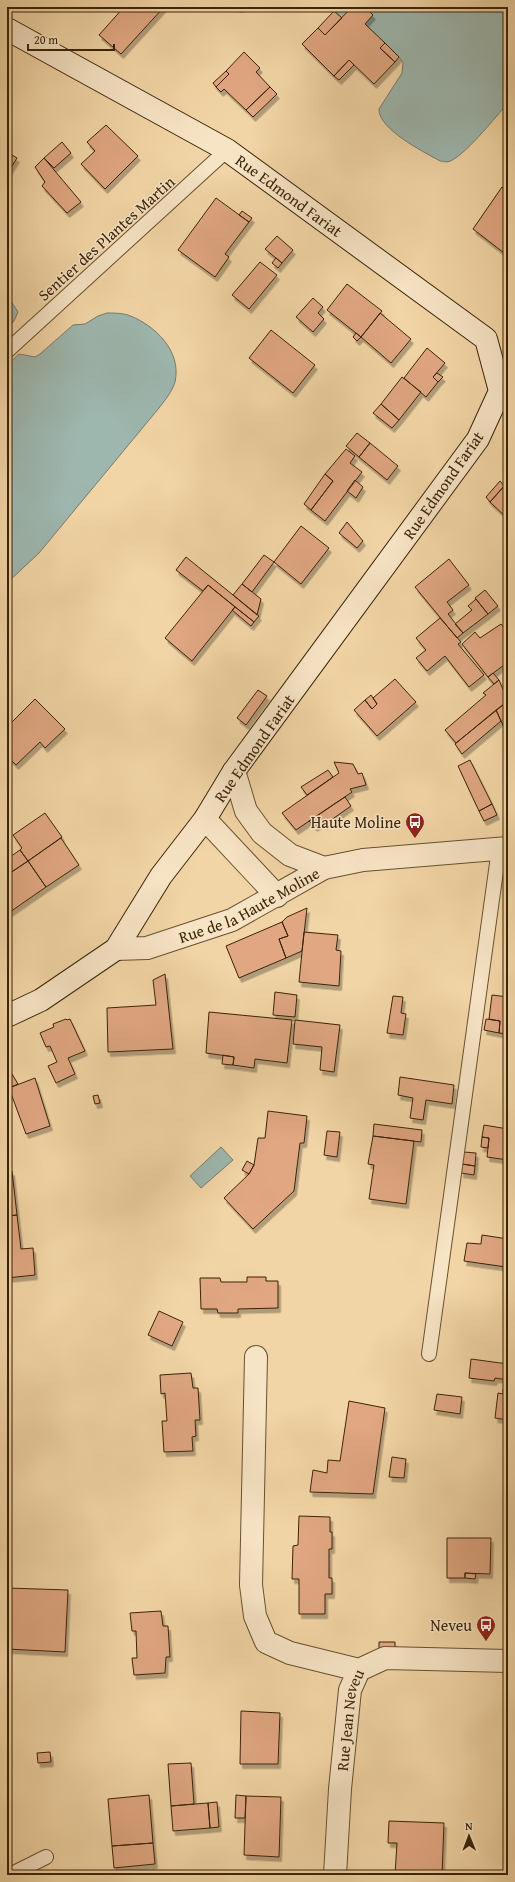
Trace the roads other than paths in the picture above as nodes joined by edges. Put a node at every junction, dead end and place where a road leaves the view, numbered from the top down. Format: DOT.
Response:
graph roads {
  1 [pos="7,28"];
  2 [pos="227,150"];
  3 [pos="7,351"];
  4 [pos="234,771"];
  5 [pos="205,819"];
  6 [pos="503,849"];
  7 [pos="324,868"];
  8 [pos="276,896"];
  9 [pos="116,949"];
  10 [pos="7,1016"];
  11 [pos="428,1354"];
  12 [pos="256,1357"];
  13 [pos="508,1661"];
  14 [pos="360,1670"];
  15 [pos="46,1857"];
  16 [pos="10,1875"];
  17 [pos="335,1875"];
  1 -- 2 [label="street, Rue Edmond Fariat"];
  2 -- 3 [label="lane, Sentier des Plantes Martin"];
  2 -- 4 [label="street, Rue Edmond Fariat"];
  4 -- 5 [label="street, Rue Edmond Fariat"];
  4 -- 7 [label="street"];
  5 -- 8 [label="street"];
  5 -- 9 [label="street, Rue Edmond Fariat"];
  6 -- 7 [label="street, Rue de la Haute Moline"];
  6 -- 11 [label="lane"];
  7 -- 8 [label="street, Rue de la Haute Moline"];
  8 -- 9 [label="street, Rue de la Haute Moline"];
  9 -- 10 [label="street"];
  12 -- 14 [label="street"];
  13 -- 14 [label="street, Rue Jean Neveu"];
  14 -- 17 [label="street, Rue Jean Neveu"];
  15 -- 16 [label="lane"];
}
